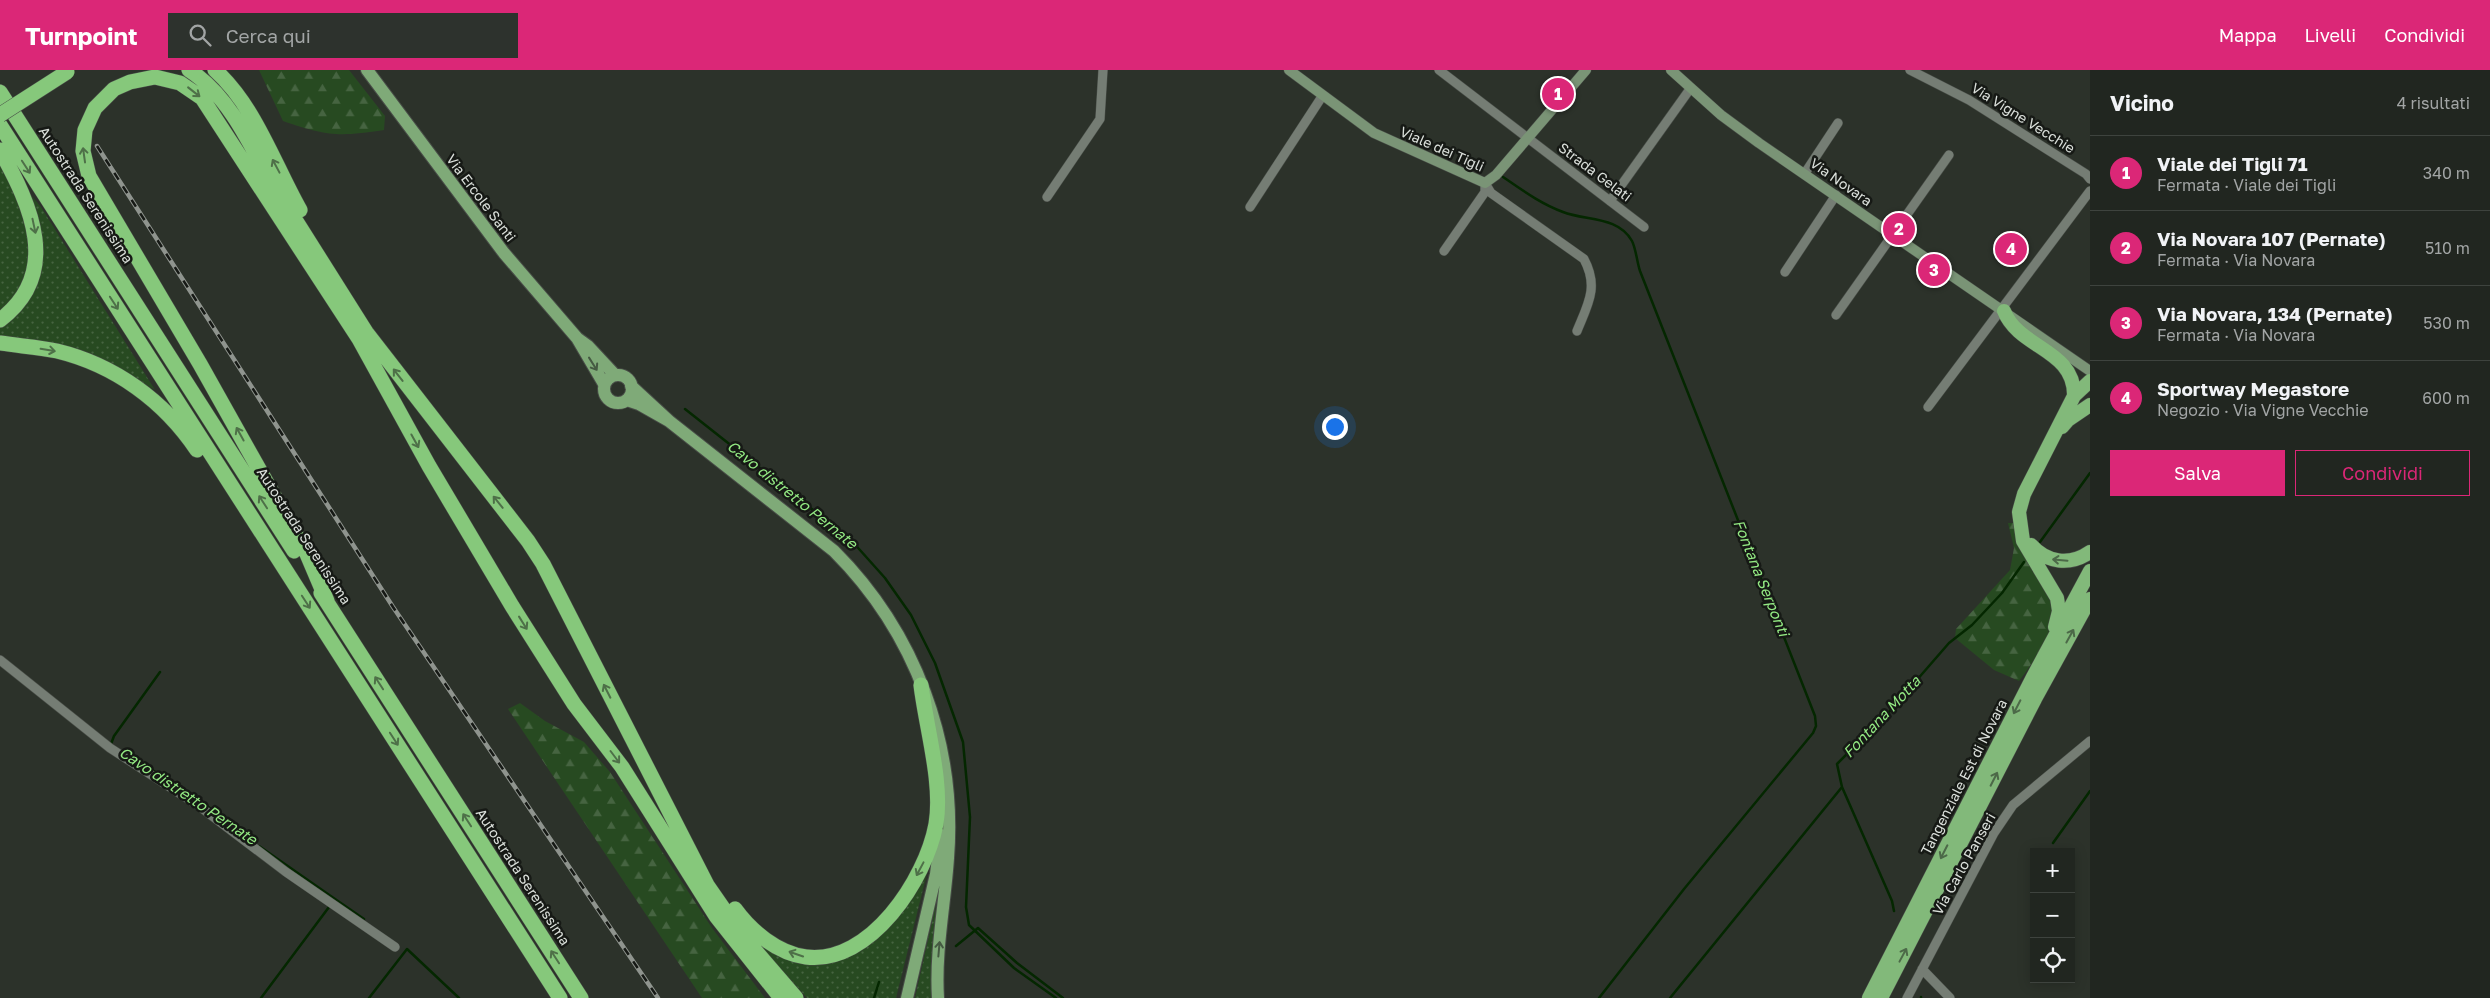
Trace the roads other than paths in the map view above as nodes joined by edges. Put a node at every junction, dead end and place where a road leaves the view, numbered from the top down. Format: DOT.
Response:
graph roads {
  1 [pos="189,70"];
  2 [pos="215,70"];
  3 [pos="367,70"];
  4 [pos="1103,70"];
  5 [pos="1289,70"];
  6 [pos="1438,70"];
  7 [pos="1586,70"];
  8 [pos="1671,70"];
  9 [pos="1911,70"];
  10 [pos="69,71"];
  11 [pos="1690,88"];
  12 [pos="0,92"];
  13 [pos="1323,96"];
  14 [pos="0,115"];
  15 [pos="1838,123"];
  16 [pos="0,125"];
  17 [pos="1528,139"];
  18 [pos="0,150"];
  19 [pos="1949,156"];
  20 [pos="1805,173"];
  21 [pos="2090,179"];
  22 [pos="1485,183"];
  23 [pos="2090,191"];
  24 [pos="1836,195"];
  25 [pos="1047,197"];
  26 [pos="1610,201"];
  27 [pos="1250,207"];
  28 [pos="1644,227"];
  29 [pos="1892,234"];
  30 [pos="1444,251"];
  31 [pos="1785,272"];
  32 [pos="343,305"];
  33 [pos="2002,310"];
  34 [pos="1836,315"];
  35 [pos="0,320"];
  36 [pos="1577,331"];
  37 [pos="577,338"];
  38 [pos="0,343"];
  39 [pos="2090,371"];
  40 [pos="616,375"];
  41 [pos="2090,381"];
  42 [pos="604,384"];
  43 [pos="631,386"];
  44 [pos="2074,396"];
  45 [pos="627,400"];
  46 [pos="2090,405"];
  47 [pos="1928,407"];
  48 [pos="669,421"];
  49 [pos="2058,431"];
  50 [pos="2020,530"];
  51 [pos="2090,552"];
  52 [pos="2090,572"];
  53 [pos="289,576"];
  54 [pos="2090,599"];
  55 [pos="327,601"];
  56 [pos="0,660"];
  57 [pos="2033,677"];
  58 [pos="921,685"];
  59 [pos="2090,741"];
  60 [pos="676,828"];
  61 [pos="395,947"];
  62 [pos="1922,969"];
  63 [pos="560,998"];
  64 [pos="581,998"];
  65 [pos="781,998"];
  66 [pos="796,998"];
  67 [pos="907,998"];
  68 [pos="938,998"];
  69 [pos="1869,998"];
  70 [pos="1881,998"];
  71 [pos="1907,998"];
  72 [pos="1950,998"];
  1 -- 32 [label="highway"];
  32 -- 2 [label="highway, one-way"];
  3 -- 37 [label="main road, Via Ercole Santi"];
  4 -- 25 [label="street"];
  5 -- 13 [label="main road, Viale dei Tigli"];
  6 -- 17 [label="street, Strada Gelati"];
  7 -- 17 [label="main road, Viale dei Tigli"];
  8 -- 11 [label="main road, Via Novara"];
  9 -- 21 [label="street, Via Vigne Vecchie"];
  10 -- 14 [label="highway, bridge"];
  11 -- 20 [label="main road, Via Novara"];
  11 -- 26 [label="street"];
  55 -- 12 [label="highway, Autostrada Serenissima, one-way"];
  13 -- 22 [label="main road, Viale dei Tigli"];
  13 -- 27 [label="street"];
  15 -- 20 [label="street"];
  16 -- 53 [label="highway, one-way"];
  17 -- 22 [label="main road, Viale dei Tigli"];
  17 -- 26 [label="street, Strada Gelati"];
  18 -- 35 [label="highway, one-way"];
  19 -- 29 [label="street"];
  20 -- 24 [label="main road, Via Novara"];
  22 -- 30 [label="street"];
  22 -- 36 [label="street"];
  23 -- 33 [label="street"];
  24 -- 29 [label="main road, Via Novara"];
  24 -- 31 [label="street"];
  26 -- 28 [label="street, Strada Gelati"];
  29 -- 33 [label="main road, Via Novara"];
  29 -- 34 [label="street"];
  55 -- 32 [label="highway, one-way"];
  60 -- 32 [label="highway, one-way"];
  32 -- 65 [label="highway, one-way"];
  33 -- 39 [label="main road, Via Novara"];
  33 -- 44 [label="highway"];
  33 -- 47 [label="street"];
  37 -- 40 [label="main road, Via Ercole Santi"];
  37 -- 42 [label="main road, Via Ercole Santi, one-way"];
  38 -- 53 [label="highway, one-way"];
  40 -- 42 [label="main road"];
  40 -- 43 [label="main road"];
  41 -- 44 [label="highway"];
  42 -- 45 [label="main road"];
  43 -- 45 [label="main road"];
  43 -- 48 [label="main road"];
  44 -- 49 [label="highway"];
  45 -- 48 [label="main road"];
  46 -- 49 [label="highway"];
  48 -- 58 [label="main road"];
  49 -- 50 [label="highway"];
  51 -- 50 [label="highway, one-way"];
  50 -- 57 [label="highway"];
  52 -- 57 [label="highway, Tangenziale Est di Novara"];
  53 -- 63 [label="highway, one-way"];
  70 -- 54 [label="highway, Tangenziale Est di Novara, one-way"];
  64 -- 55 [label="highway, Autostrada Serenissima, one-way"];
  56 -- 61 [label="street"];
  57 -- 69 [label="highway, Tangenziale Est di Novara, one-way"];
  58 -- 60 [label="highway, one-way"];
  58 -- 67 [label="main road"];
  68 -- 58 [label="main road, one-way"];
  59 -- 62 [label="street, Via Carlo Panseri"];
  60 -- 66 [label="highway"];
  62 -- 71 [label="street, Via Carlo Panseri"];
  62 -- 72 [label="street"];
}
